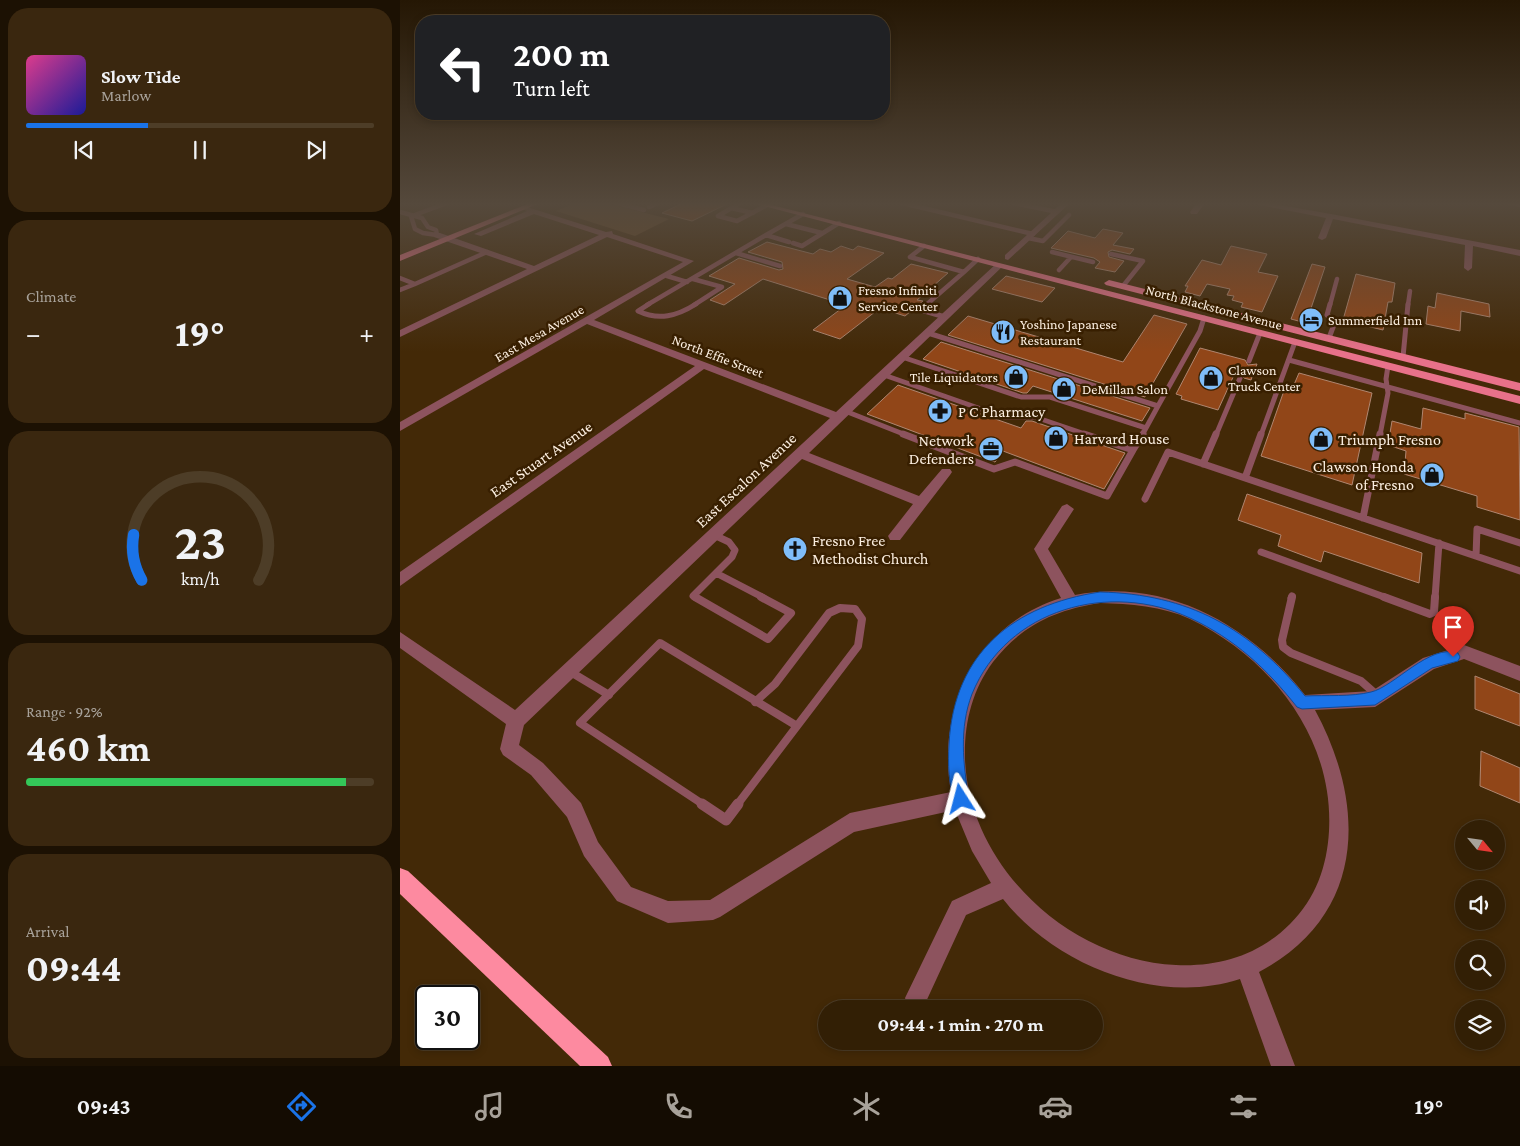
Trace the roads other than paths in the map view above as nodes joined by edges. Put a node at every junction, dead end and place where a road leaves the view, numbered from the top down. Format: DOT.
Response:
graph roads {
  1 [pos="413,253"];
  2 [pos="485,253"];
  3 [pos="489,253"];
  4 [pos="569,253"];
  5 [pos="665,253"];
  6 [pos="736,253"];
  7 [pos="915,253"];
  8 [pos="952,253"];
  9 [pos="970,253"];
  10 [pos="975,253"];
  11 [pos="1013,253"];
  12 [pos="1055,253"];
  13 [pos="1469,253"];
  14 [pos="1110,254"];
  15 [pos="1071,257"];
  16 [pos="400,258"];
  17 [pos="978,259"];
  18 [pos="1004,261"];
  19 [pos="1093,262"];
  20 [pos="780,266"];
  21 [pos="1468,268"];
  22 [pos="535,269"];
  23 [pos="1063,271"];
  24 [pos="964,272"];
  25 [pos="667,276"];
  26 [pos="400,278"];
  27 [pos="693,279"];
  28 [pos="1096,279"];
  29 [pos="1338,279"];
  30 [pos="687,282"];
  31 [pos="415,284"];
  32 [pos="1123,286"];
  33 [pos="400,290"];
  34 [pos="1410,291"];
  35 [pos="945,317"];
  36 [pos="1204,318"];
  37 [pos="588,321"];
  38 [pos="928,333"];
  39 [pos="1260,333"];
  40 [pos="400,334"];
  41 [pos="1329,338"];
  42 [pos="1295,342"];
  43 [pos="902,357"];
  44 [pos="1403,357"];
  45 [pos="1248,360"];
  46 [pos="1289,360"];
  47 [pos="702,366"];
  48 [pos="1388,366"];
  49 [pos="884,375"];
  50 [pos="1240,378"];
  51 [pos="1387,387"];
  52 [pos="1520,387"];
  53 [pos="1520,400"];
  54 [pos="1158,406"];
  55 [pos="842,414"];
  56 [pos="1520,423"];
  57 [pos="400,427"];
  58 [pos="1146,428"];
  59 [pos="1134,450"];
  60 [pos="800,454"];
  61 [pos="1203,464"];
  62 [pos="946,472"];
  63 [pos="1245,478"];
  64 [pos="1145,499"];
  65 [pos="921,502"];
  66 [pos="1067,509"];
  67 [pos="1363,518"];
  68 [pos="714,535"];
  69 [pos="895,536"];
  70 [pos="1439,543"];
  71 [pos="1520,543"];
  72 [pos="1261,552"];
  73 [pos="1476,556"];
  74 [pos="1520,570"];
  75 [pos="716,574"];
  76 [pos="400,580"];
  77 [pos="1292,596"];
  78 [pos="1071,602"];
  79 [pos="400,640"];
  80 [pos="569,671"];
  81 [pos="1520,674"];
  82 [pos="609,695"];
  83 [pos="1378,696"];
  84 [pos="755,702"];
  85 [pos="1302,703"];
  86 [pos="516,721"];
  87 [pos="796,726"];
  88 [pos="961,799"];
  89 [pos="400,878"];
  90 [pos="1006,888"];
  91 [pos="1246,966"];
  92 [pos="916,998"];
  93 [pos="599,1066"];
  94 [pos="1283,1066"];
  1 -- 16 [label="main road"];
  2 -- 31 [label="lane"];
  3 -- 22 [label="street"];
  4 -- 22 [label="street"];
  5 -- 25 [label="street, East Mesa Avenue"];
  6 -- 20 [label="lane"];
  6 -- 27 [label="lane"];
  7 -- 24 [label="lane"];
  8 -- 17 [label="main road, North Blackstone Avenue"];
  9 -- 18 [label="main road"];
  10 -- 18 [label="main road, North Blackstone Avenue"];
  11 -- 18 [label="street, East Escalon Avenue"];
  12 -- 15 [label="lane"];
  13 -- 21 [label="street"];
  14 -- 32 [label="lane"];
  15 -- 19 [label="lane"];
  15 -- 23 [label="lane"];
  17 -- 18 [label="main road, North Blackstone Avenue"];
  17 -- 24 [label="lane"];
  18 -- 23 [label="main road, North Blackstone Avenue"];
  18 -- 35 [label="street, East Escalon Avenue"];
  18 -- 36 [label="main road, North Blackstone Avenue"];
  22 -- 40 [label="street"];
  24 -- 35 [label="lane"];
  25 -- 30 [label="lane"];
  25 -- 37 [label="street, East Mesa Avenue"];
  26 -- 31 [label="lane"];
  27 -- 30 [label="lane"];
  27 -- 30 [label="lane"];
  28 -- 32 [label="main road, North Blackstone Avenue"];
  29 -- 41 [label="lane"];
  31 -- 33 [label="lane"];
  32 -- 41 [label="main road, North Blackstone Avenue"];
  34 -- 44 [label="lane"];
  35 -- 38 [label="street, East Escalon Avenue"];
  36 -- 39 [label="main road, North Blackstone Avenue"];
  36 -- 54 [label="lane"];
  37 -- 47 [label="street, North Effie Street"];
  37 -- 57 [label="street, East Mesa Avenue"];
  38 -- 43 [label="street, East Escalon Avenue"];
  38 -- 54 [label="lane"];
  39 -- 42 [label="main road, North Blackstone Avenue"];
  39 -- 45 [label="lane"];
  41 -- 44 [label="main road, North Blackstone Avenue"];
  42 -- 46 [label="lane"];
  42 -- 48 [label="main road, North Blackstone Avenue"];
  43 -- 49 [label="street, East Escalon Avenue"];
  43 -- 58 [label="lane"];
  44 -- 52 [label="main road, North Blackstone Avenue"];
  46 -- 51 [label="lane"];
  46 -- 63 [label="lane"];
  47 -- 55 [label="street, North Effie Street"];
  47 -- 76 [label="street, East Stuart Avenue"];
  48 -- 51 [label="lane"];
  48 -- 53 [label="main road, North Blackstone Avenue"];
  49 -- 55 [label="street, East Escalon Avenue"];
  49 -- 59 [label="lane"];
  50 -- 61 [label="lane"];
  51 -- 56 [label="lane"];
  51 -- 67 [label="lane"];
  54 -- 58 [label="lane"];
  55 -- 59 [label="lane"];
  55 -- 60 [label="street, East Escalon Avenue"];
  58 -- 59 [label="lane"];
  60 -- 65 [label="street"];
  60 -- 68 [label="street, East Escalon Avenue"];
  61 -- 63 [label="lane"];
  61 -- 64 [label="lane"];
  62 -- 65 [label="street"];
  63 -- 67 [label="lane"];
  65 -- 69 [label="street"];
  66 -- 78 [label="street"];
  67 -- 70 [label="lane"];
  68 -- 75 [label="lane"];
  68 -- 80 [label="street, East Escalon Avenue"];
  70 -- 72 [label="lane"];
  70 -- 73 [label="lane"];
  71 -- 73 [label="lane"];
  73 -- 74 [label="lane"];
  75 -- 75 [label="lane"];
  77 -- 83 [label="lane"];
  78 -- 85 [label="street"];
  78 -- 88 [label="street"];
  79 -- 86 [label="street"];
  80 -- 82 [label="lane"];
  80 -- 86 [label="street, East Escalon Avenue"];
  81 -- 83 [label="street"];
  82 -- 84 [label="lane"];
  82 -- 87 [label="lane"];
  83 -- 85 [label="street"];
  84 -- 87 [label="lane"];
  84 -- 87 [label="lane"];
  85 -- 91 [label="street"];
  86 -- 88 [label="street"];
  88 -- 90 [label="street"];
  89 -- 93 [label="highway"];
  90 -- 91 [label="street"];
  90 -- 92 [label="street"];
  91 -- 94 [label="street"];
}
